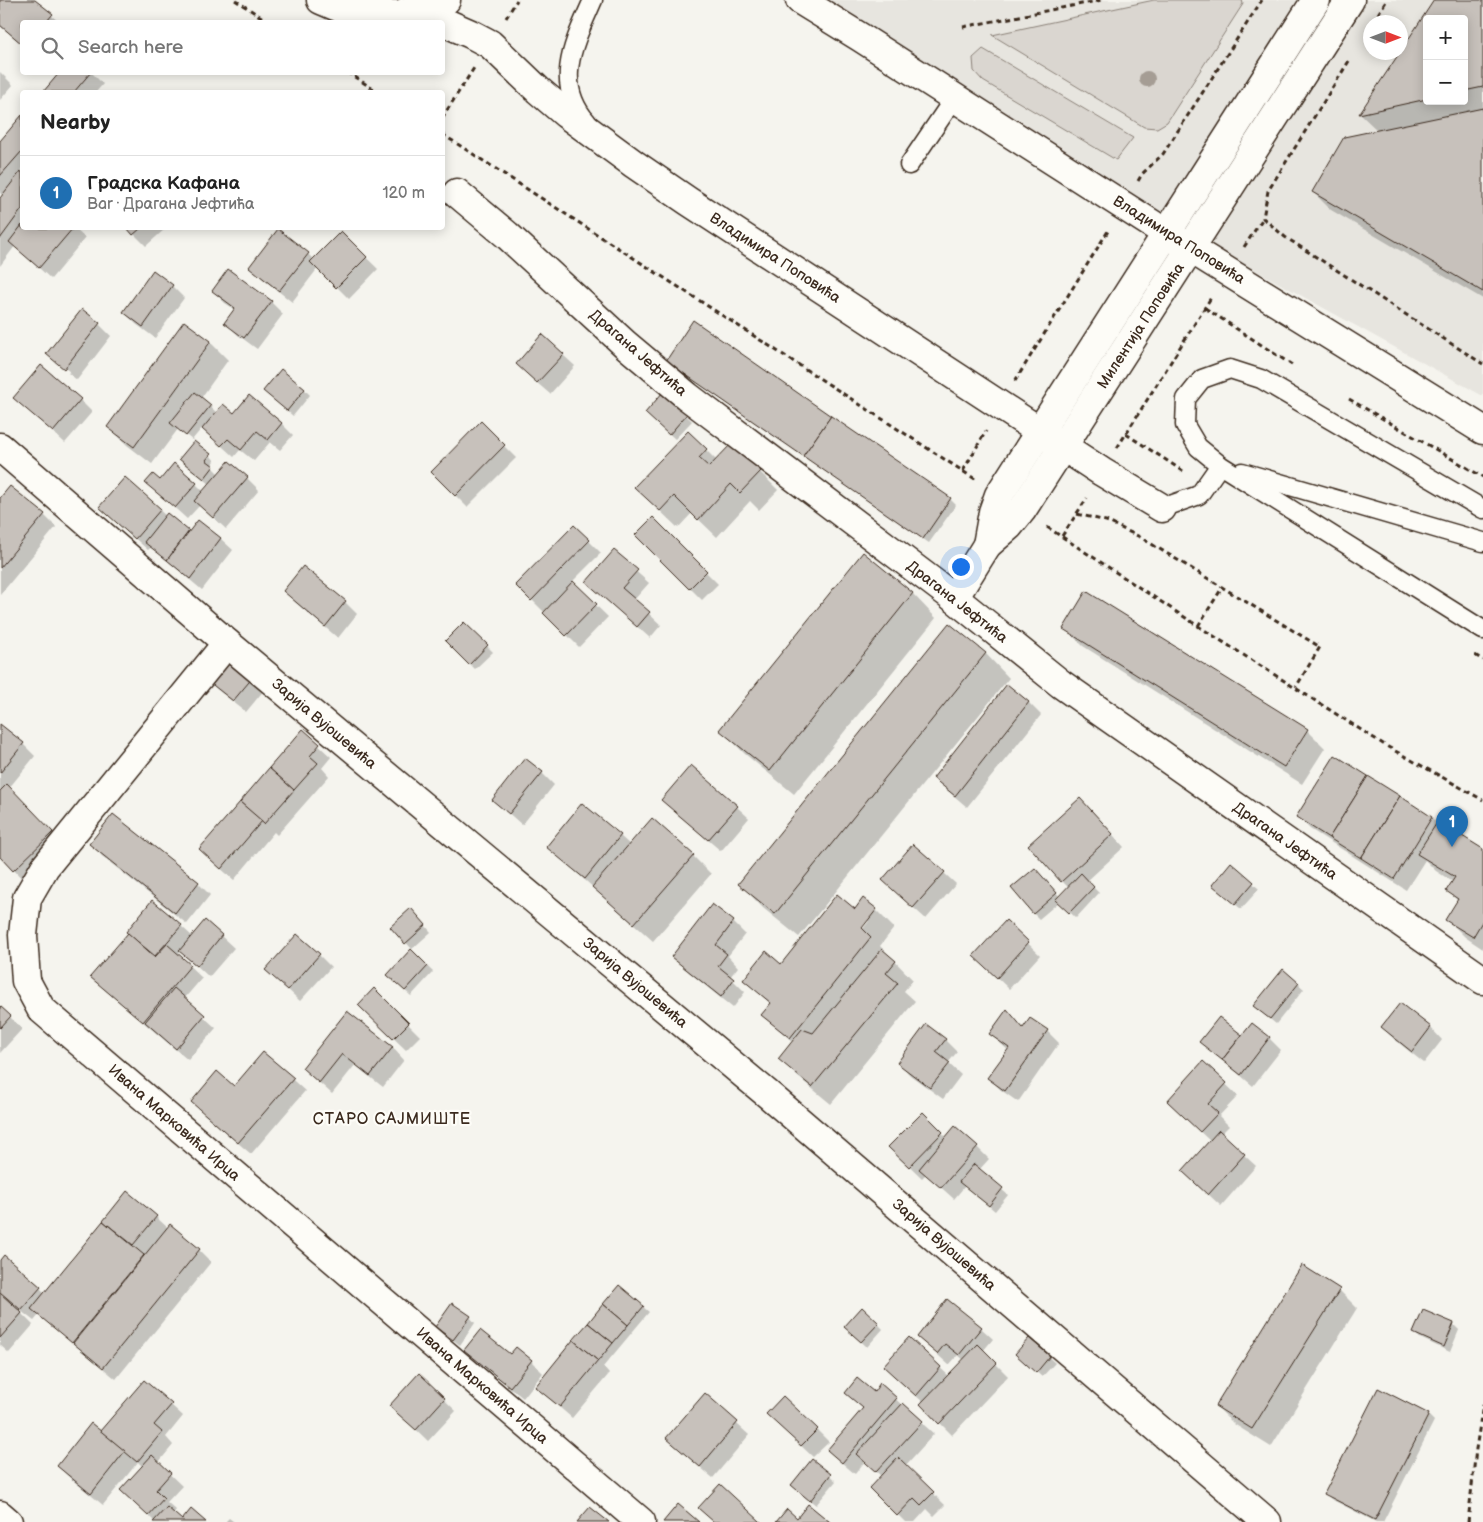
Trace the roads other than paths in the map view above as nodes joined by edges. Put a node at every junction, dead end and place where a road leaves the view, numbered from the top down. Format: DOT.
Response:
graph roads {
  1 [pos="321,0"];
  2 [pos="446,0"];
  3 [pos="593,0"];
  4 [pos="800,0"];
  5 [pos="1316,0"];
  6 [pos="1350,0"];
  7 [pos="392,14"];
  8 [pos="434,20"];
  9 [pos="445,23"];
  10 [pos="955,97"];
  11 [pos="605,143"];
  12 [pos="909,165"];
  13 [pos="457,193"];
  14 [pos="1167,233"];
  15 [pos="1191,249"];
  16 [pos="1483,430"];
  17 [pos="1040,431"];
  18 [pos="1064,445"];
  19 [pos="0,447"];
  20 [pos="1220,465"];
  21 [pos="1162,508"];
  22 [pos="1483,509"];
  23 [pos="1483,542"];
  24 [pos="987,545"];
  25 [pos="954,598"];
  26 [pos="1483,630"];
  27 [pos="227,643"];
  28 [pos="1483,980"];
  29 [pos="0,1515"];
  30 [pos="8,1522"];
  31 [pos="640,1522"];
  32 [pos="1267,1522"];
  1 -- 7 [label="street, Владимира Поповића"];
  2 -- 7 [label="street, Владимира Поповића"];
  3 -- 11 [label="lane"];
  4 -- 10 [label="street, Владимира Поповића"];
  5 -- 14 [label="street, Милентија Поповића"];
  6 -- 15 [label="street, Милентија Поповића"];
  7 -- 8 [label="street, Владимира Поповића"];
  9 -- 11 [label="street, Владимира Поповића"];
  10 -- 12 [label="lane"];
  10 -- 14 [label="street, Владимира Поповића"];
  11 -- 17 [label="street, Владимира Поповића"];
  13 -- 25 [label="street, Драгана Јефтића"];
  14 -- 15 [label="street, Владимира Поповића"];
  14 -- 17 [label="street, Милентија Поповића"];
  15 -- 16 [label="street, Владимира Поповића"];
  15 -- 18 [label="street, Милентија Поповића"];
  17 -- 18 [label="street, Владимира Поповића"];
  17 -- 24 [label="street, Милентија Поповића"];
  18 -- 21 [label="street, Владимира Поповића"];
  18 -- 24 [label="street, Милентија Поповића"];
  19 -- 27 [label="street, Зарија Вујошевића"];
  20 -- 21 [label="lane"];
  20 -- 22 [label="lane"];
  20 -- 23 [label="lane"];
  20 -- 26 [label="lane"];
  24 -- 25 [label="street, Милентија Поповића"];
  25 -- 28 [label="street, Драгана Јефтића"];
  27 -- 31 [label="street, Ивана Марковића Ирца"];
  27 -- 32 [label="street, Зарија Вујошевића"];
  29 -- 30 [label="street"];
}
